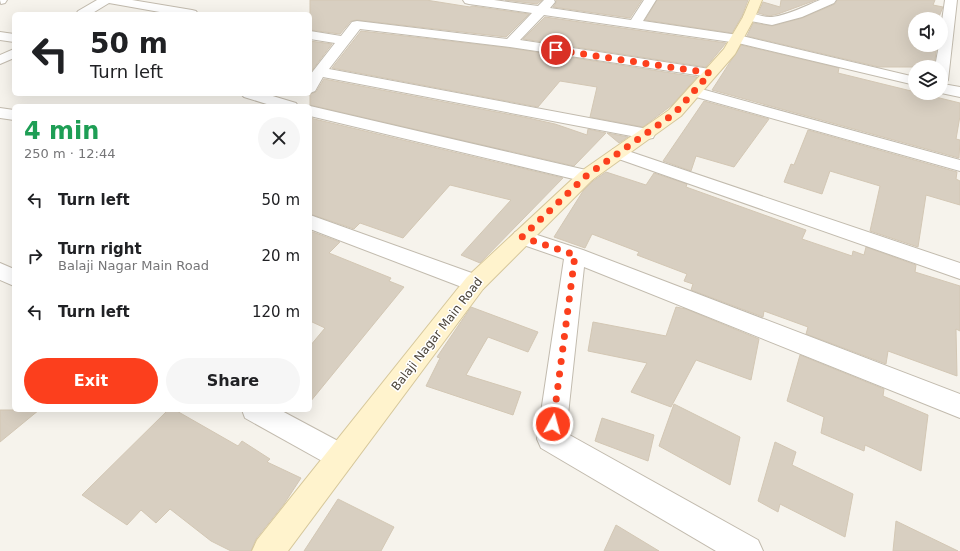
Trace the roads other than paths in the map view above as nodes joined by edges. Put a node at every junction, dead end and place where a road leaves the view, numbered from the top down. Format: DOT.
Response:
graph roads {
  1 [pos="106,0"];
  2 [pos="112,0"];
  3 [pos="469,0"];
  4 [pos="550,0"];
  5 [pos="650,0"];
  6 [pos="830,0"];
  7 [pos="951,0"];
  8 [pos="753,8"];
  9 [pos="542,11"];
  10 [pos="85,12"];
  11 [pos="181,12"];
  12 [pos="636,24"];
  13 [pos="312,35"];
  14 [pos="0,36"];
  15 [pos="12,38"];
  16 [pos="738,39"];
  17 [pos="345,41"];
  18 [pos="510,43"];
  19 [pos="12,54"];
  20 [pos="0,60"];
  21 [pos="944,60"];
  22 [pos="319,72"];
  23 [pos="710,73"];
  24 [pos="908,79"];
  25 [pos="312,84"];
  26 [pos="948,89"];
  27 [pos="694,92"];
  28 [pos="960,92"];
  29 [pos="256,96"];
  30 [pos="283,104"];
  31 [pos="312,111"];
  32 [pos="0,113"];
  33 [pos="12,115"];
  34 [pos="647,134"];
  35 [pos="619,153"];
  36 [pos="960,166"];
  37 [pos="586,176"];
  38 [pos="312,223"];
  39 [pos="522,237"];
  40 [pos="575,255"];
  41 [pos="0,270"];
  42 [pos="960,271"];
  43 [pos="12,277"];
  44 [pos="476,283"];
  45 [pos="960,406"];
  46 [pos="259,412"];
  47 [pos="341,457"];
  48 [pos="268,551"];
  49 [pos="747,551"];
  1 -- 10 [label="street"];
  2 -- 11 [label="street"];
  3 -- 9 [label="street"];
  4 -- 9 [label="street"];
  5 -- 12 [label="street"];
  6 -- 8 [label="street"];
  7 -- 21 [label="street"];
  8 -- 16 [label="street, Balaji Nagar Main Road"];
  9 -- 12 [label="street"];
  9 -- 18 [label="street"];
  12 -- 16 [label="street"];
  13 -- 17 [label="street"];
  14 -- 15 [label="street"];
  16 -- 23 [label="street, Balaji Nagar Main Road"];
  16 -- 24 [label="street"];
  17 -- 18 [label="street"];
  17 -- 22 [label="street"];
  18 -- 23 [label="street"];
  19 -- 20 [label="street"];
  22 -- 25 [label="street"];
  22 -- 34 [label="street"];
  23 -- 27 [label="street, Balaji Nagar Main Road"];
  26 -- 28 [label="street"];
  27 -- 34 [label="street, Balaji Nagar Main Road"];
  27 -- 36 [label="street"];
  29 -- 30 [label="street"];
  31 -- 37 [label="street"];
  32 -- 33 [label="street"];
  34 -- 35 [label="street, Balaji Nagar Main Road"];
  35 -- 37 [label="street, Balaji Nagar Main Road"];
  35 -- 42 [label="street"];
  37 -- 39 [label="street, Balaji Nagar Main Road"];
  38 -- 44 [label="street"];
  39 -- 40 [label="street"];
  39 -- 44 [label="street, Balaji Nagar Main Road"];
  40 -- 45 [label="street"];
  40 -- 49 [label="street"];
  41 -- 43 [label="street"];
  44 -- 47 [label="street, Balaji Nagar Main Road"];
  46 -- 47 [label="street"];
  47 -- 48 [label="street, Balaji Nagar Main Road"];
}
